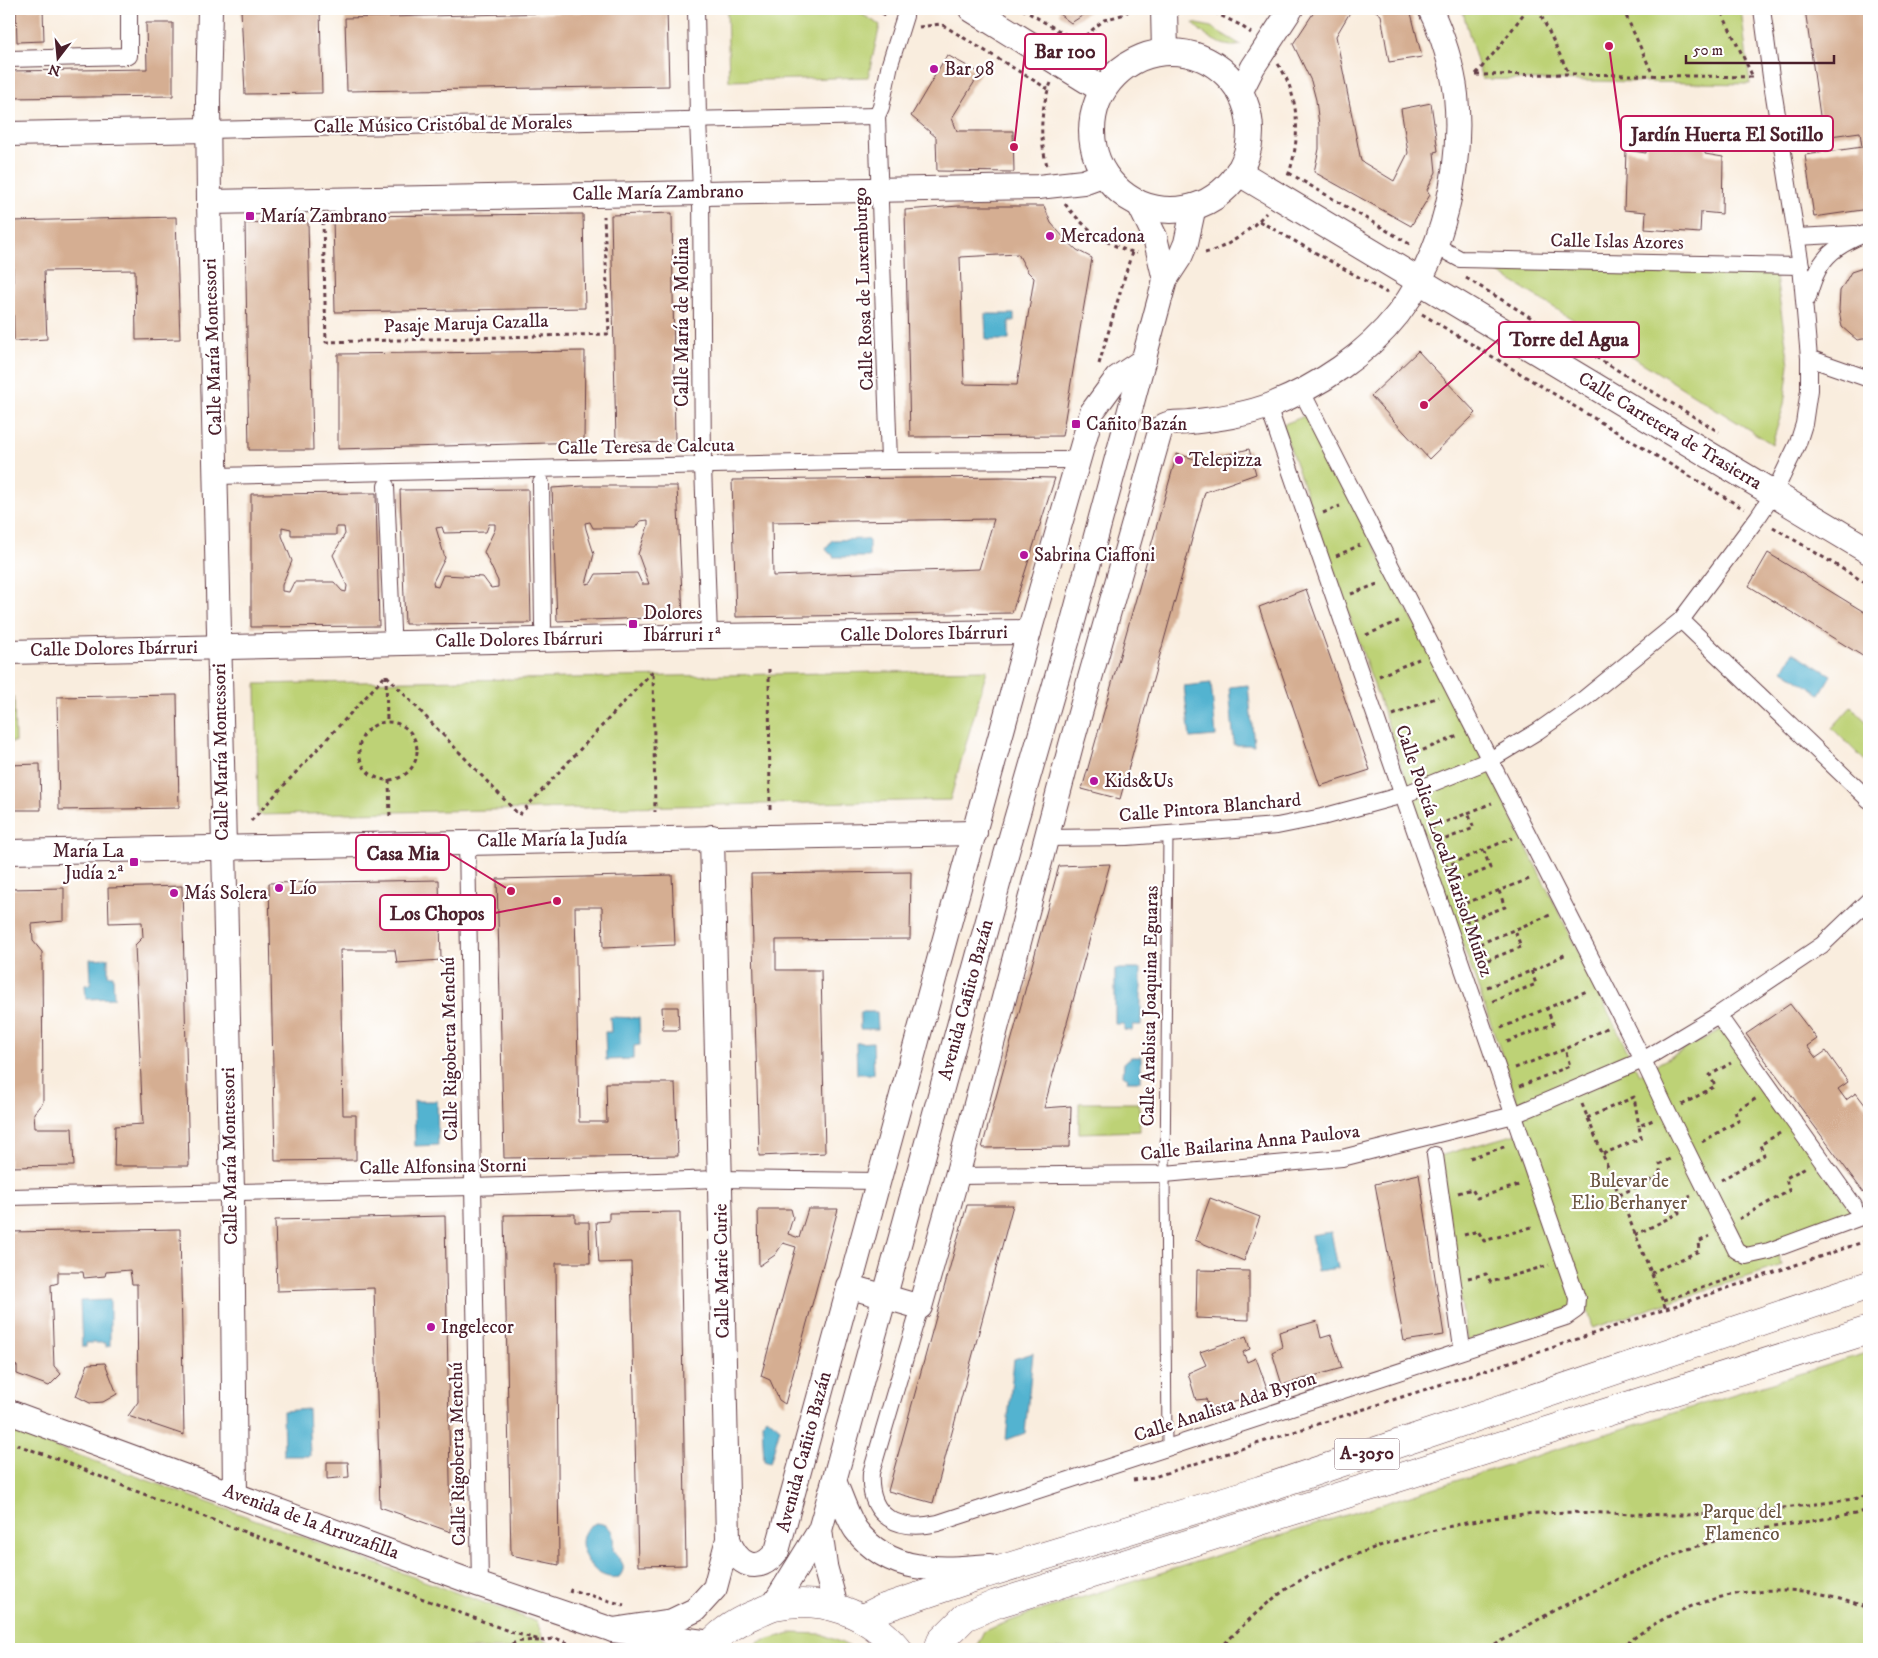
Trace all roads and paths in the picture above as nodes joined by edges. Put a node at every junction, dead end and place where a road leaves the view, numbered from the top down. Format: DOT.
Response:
graph roads {
  1 [pos="129,9"];
  2 [pos="210,9"];
  3 [pos="696,9"];
  4 [pos="875,9"];
  5 [pos="972,9"];
  6 [pos="1022,9"];
  7 [pos="1130,9"];
  8 [pos="1164,9"];
  9 [pos="1207,9"];
  10 [pos="1291,9"];
  11 [pos="1430,9"];
  12 [pos="1527,9"];
  13 [pos="1538,9"];
  14 [pos="1623,9"];
  15 [pos="1720,9"];
  16 [pos="1762,9"];
  17 [pos="904,16"];
  18 [pos="1253,35"];
  19 [pos="1078,42"];
  20 [pos="1165,52"];
  21 [pos="9,59"];
  22 [pos="1061,62"];
  23 [pos="1569,74"];
  24 [pos="1653,75"];
  25 [pos="1048,89"];
  26 [pos="1103,90"];
  27 [pos="1240,93"];
  28 [pos="877,116"];
  29 [pos="698,119"];
  30 [pos="208,130"];
  31 [pos="9,134"];
  32 [pos="1238,172"];
  33 [pos="1289,172"];
  34 [pos="1105,174"];
  35 [pos="1054,185"];
  36 [pos="881,191"];
  37 [pos="701,192"];
  38 [pos="209,202"];
  39 [pos="1138,202"];
  40 [pos="1194,206"];
  41 [pos="604,209"];
  42 [pos="323,216"];
  43 [pos="1259,220"];
  44 [pos="1868,233"];
  45 [pos="1797,238"];
  46 [pos="1433,251"];
  47 [pos="1132,252"];
  48 [pos="1143,254"];
  49 [pos="1801,266"];
  50 [pos="1465,277"];
  51 [pos="1165,280"];
  52 [pos="1420,280"];
  53 [pos="1405,304"];
  54 [pos="1805,307"];
  55 [pos="1810,358"];
  56 [pos="1144,360"];
  57 [pos="1099,366"];
  58 [pos="1869,379"];
  59 [pos="1302,392"];
  60 [pos="1268,406"];
  61 [pos="1726,436"];
  62 [pos="1077,460"];
  63 [pos="889,462"];
  64 [pos="703,466"];
  65 [pos="216,476"];
  66 [pos="541,483"];
  67 [pos="386,486"];
  68 [pos="1774,494"];
  69 [pos="1357,499"];
  70 [pos="1758,517"];
  71 [pos="1307,520"];
  72 [pos="1377,538"];
  73 [pos="1869,551"];
  74 [pos="1322,562"];
  75 [pos="1397,576"];
  76 [pos="1869,585"];
  77 [pos="1335,601"];
  78 [pos="1416,613"];
  79 [pos="1681,620"];
  80 [pos="543,626"];
  81 [pos="392,630"];
  82 [pos="1029,632"];
  83 [pos="709,636"];
  84 [pos="1350,643"];
  85 [pos="219,647"];
  86 [pos="9,652"];
  87 [pos="1436,652"];
  88 [pos="768,669"];
  89 [pos="386,675"];
  90 [pos="1364,682"];
  91 [pos="1455,690"];
  92 [pos="1049,703"];
  93 [pos="388,721"];
  94 [pos="1377,722"];
  95 [pos="1004,726"];
  96 [pos="1475,730"];
  97 [pos="1071,745"];
  98 [pos="1490,760"];
  99 [pos="1392,762"];
  100 [pos="389,780"];
  101 [pos="1403,795"];
  102 [pos="1500,800"];
  103 [pos="1869,800"];
  104 [pos="770,809"];
  105 [pos="655,812"];
  106 [pos="1468,813"];
  107 [pos="390,818"];
  108 [pos="251,821"];
  109 [pos="1424,830"];
  110 [pos="975,833"];
  111 [pos="1168,834"];
  112 [pos="1517,836"];
  113 [pos="712,838"];
  114 [pos="1046,838"];
  115 [pos="467,842"];
  116 [pos="1430,846"];
  117 [pos="223,847"];
  118 [pos="1484,851"];
  119 [pos="9,852"];
  120 [pos="1438,870"];
  121 [pos="1537,876"];
  122 [pos="1444,886"];
  123 [pos="1499,891"];
  124 [pos="1869,900"];
  125 [pos="1452,908"];
  126 [pos="1555,912"];
  127 [pos="1458,925"];
  128 [pos="1515,930"];
  129 [pos="1467,949"];
  130 [pos="1574,950"];
  131 [pos="1473,966"];
  132 [pos="1531,970"];
  133 [pos="1481,989"];
  134 [pos="1593,989"];
  135 [pos="1486,1004"];
  136 [pos="1547,1010"];
  137 [pos="1718,1015"];
  138 [pos="1611,1026"];
  139 [pos="1496,1030"];
  140 [pos="1501,1045"];
  141 [pos="1565,1049"];
  142 [pos="1745,1054"];
  143 [pos="1643,1060"];
  144 [pos="1500,1074"];
  145 [pos="1516,1088"];
  146 [pos="1576,1090"];
  147 [pos="1771,1090"];
  148 [pos="1668,1113"];
  149 [pos="1514,1115"];
  150 [pos="1587,1118"];
  151 [pos="1795,1124"];
  152 [pos="1639,1126"];
  153 [pos="1522,1142"];
  154 [pos="1687,1151"];
  155 [pos="1602,1154"];
  156 [pos="1434,1156"];
  157 [pos="1470,1158"];
  158 [pos="1820,1160"];
  159 [pos="1165,1174"];
  160 [pos="957,1176"];
  161 [pos="719,1179"];
  162 [pos="879,1181"];
  163 [pos="1522,1184"];
  164 [pos="473,1187"];
  165 [pos="1706,1188"];
  166 [pos="232,1191"];
  167 [pos="1619,1195"];
  168 [pos="9,1196"];
  169 [pos="1441,1198"];
  170 [pos="1854,1206"];
  171 [pos="1869,1214"];
  172 [pos="1536,1225"];
  173 [pos="1725,1227"];
  174 [pos="1635,1234"];
  175 [pos="1446,1239"];
  176 [pos="1550,1264"];
  177 [pos="1651,1273"];
  178 [pos="1746,1273"];
  179 [pos="1453,1281"];
  180 [pos="1869,1285"];
  181 [pos="848,1286"];
  182 [pos="885,1298"];
  183 [pos="1663,1301"];
  184 [pos="920,1307"];
  185 [pos="1666,1309"];
  186 [pos="1576,1310"];
  187 [pos="1869,1330"];
  188 [pos="1461,1341"];
  189 [pos="9,1412"];
  190 [pos="9,1442"];
  191 [pos="1166,1447"];
  192 [pos="834,1480"];
  193 [pos="235,1494"];
  194 [pos="1869,1495"];
  195 [pos="1869,1510"];
  196 [pos="885,1514"];
  197 [pos="820,1530"];
  198 [pos="728,1538"];
  199 [pos="1019,1564"];
  200 [pos="480,1585"];
  201 [pos="773,1606"];
  202 [pos="836,1607"];
  203 [pos="1869,1609"];
  204 [pos="863,1618"];
  205 [pos="613,1630"];
  206 [pos="544,1641"];
  207 [pos="9,1643"];
  208 [pos="709,1646"];
  209 [pos="23,1649"];
  210 [pos="505,1649"];
  211 [pos="584,1649"];
  212 [pos="635,1649"];
  213 [pos="898,1649"];
  214 [pos="938,1649"];
  215 [pos="1219,1649"];
  216 [pos="1488,1649"];
  217 [pos="1620,1649"];
  1 -- 21 [label="street"];
  2 -- 30 [label="street, Calle María Montessori"];
  3 -- 29 [label="street, Calle María de Molina"];
  4 -- 17 [label="path"];
  5 -- 22 [label="main road"];
  6 -- 19 [label="path"];
  7 -- 19 [label="path"];
  8 -- 20 [label="main road"];
  9 -- 18 [label="path"];
  10 -- 27 [label="street"];
  11 -- 46 [label="street"];
  12 -- 23 [label="path"];
  13 -- 23 [label="path"];
  14 -- 24 [label="path"];
  15 -- 24 [label="path"];
  16 -- 45 [label="street, Calle Pintora Blanchard"];
  17 -- 25 [label="path"];
  17 -- 28 [label="street, Calle Rosa de Luxemburgo"];
  19 -- 22 [label="path"];
  20 -- 26 [label="main road"];
  20 -- 27 [label="main road"];
  22 -- 25 [label="path"];
  22 -- 26 [label="main road"];
  23 -- 24 [label="path"];
  25 -- 35 [label="path"];
  26 -- 34 [label="main road"];
  27 -- 32 [label="main road"];
  28 -- 29 [label="street, Calle Músico Cristóbal de Morales"];
  28 -- 36 [label="street, Calle Rosa de Luxemburgo"];
  29 -- 30 [label="street, Calle Músico Cristóbal de Morales"];
  29 -- 37 [label="street, Calle María de Molina"];
  30 -- 31 [label="street, Calle Músico Cristóbal de Morales"];
  30 -- 38 [label="street, Calle María Montessori"];
  32 -- 40 [label="main road"];
  32 -- 52 [label="main road, Calle Carretera de Trasierra"];
  33 -- 46 [label="path"];
  34 -- 35 [label="street, Calle María Zambrano"];
  34 -- 39 [label="main road"];
  35 -- 36 [label="street, Calle María Zambrano"];
  35 -- 47 [label="path"];
  36 -- 37 [label="street, Calle María Zambrano"];
  36 -- 63 [label="street, Calle Rosa de Luxemburgo"];
  37 -- 38 [label="street, Calle María Zambrano"];
  37 -- 64 [label="street, Calle María de Molina"];
  38 -- 65 [label="street, Calle María Montessori"];
  39 -- 40 [label="main road"];
  39 -- 51 [label="street, Avenida Cañito Bazán"];
  40 -- 51 [label="street, Avenida Cañito Bazán"];
  41 -- 42 [label="path, Pasaje Maruja Cazalla"];
  43 -- 53 [label="path"];
  44 -- 45 [label="street"];
  44 -- 54 [label="street"];
  45 -- 49 [label="street, Calle Pintora Blanchard"];
  46 -- 49 [label="street, Calle Islas Azores"];
  46 -- 52 [label="street"];
  47 -- 48 [label="path"];
  47 -- 57 [label="path"];
  49 -- 54 [label="street, Calle Pintora Blanchard"];
  50 -- 61 [label="path"];
  51 -- 56 [label="street, Avenida Cañito Bazán"];
  52 -- 53 [label="street"];
  52 -- 68 [label="main road, Calle Carretera de Trasierra"];
  53 -- 59 [label="street"];
  53 -- 70 [label="path"];
  54 -- 55 [label="street, Calle Pintora Blanchard"];
  55 -- 58 [label="street"];
  55 -- 68 [label="street, Calle Pintora Blanchard"];
  56 -- 62 [label="street, Avenida Cañito Bazán"];
  56 -- 92 [label="street, Avenida Cañito Bazán"];
  59 -- 60 [label="street"];
  59 -- 69 [label="street"];
  60 -- 71 [label="street, Calle Policía Local Marisol Muñoz"];
  60 -- 97 [label="street, Avenida Cañito Bazán"];
  62 -- 63 [label="street, Calle Teresa de Calcuta"];
  62 -- 82 [label="street, Avenida Cañito Bazán"];
  63 -- 64 [label="street, Calle Teresa de Calcuta"];
  64 -- 65 [label="street, Calle Teresa de Calcuta"];
  64 -- 83 [label="street, Calle María de Molina"];
  65 -- 85 [label="street, Calle María Montessori"];
  66 -- 80 [label="street"];
  67 -- 81 [label="street"];
  68 -- 70 [label="street, Calle Pintora Blanchard"];
  68 -- 73 [label="main road, Calle Carretera de Trasierra"];
  69 -- 71 [label="path"];
  69 -- 72 [label="street"];
  70 -- 76 [label="path"];
  70 -- 79 [label="street, Calle Pintora Blanchard"];
  71 -- 74 [label="street, Calle Policía Local Marisol Muñoz"];
  72 -- 74 [label="path"];
  72 -- 75 [label="street"];
  74 -- 77 [label="street, Calle Policía Local Marisol Muñoz"];
  75 -- 77 [label="path"];
  75 -- 78 [label="street"];
  77 -- 84 [label="street, Calle Policía Local Marisol Muñoz"];
  78 -- 84 [label="path"];
  78 -- 87 [label="street"];
  79 -- 98 [label="street, Calle Pintora Blanchard"];
  79 -- 103 [label="street"];
  82 -- 83 [label="street, Calle Dolores Ibárruri"];
  82 -- 95 [label="street, Avenida Cañito Bazán"];
  83 -- 85 [label="street, Calle Dolores Ibárruri"];
  84 -- 90 [label="street, Calle Policía Local Marisol Muñoz"];
  85 -- 86 [label="street, Calle Dolores Ibárruri"];
  85 -- 117 [label="street, Calle María Montessori"];
  87 -- 90 [label="path"];
  87 -- 91 [label="street"];
  88 -- 104 [label="path"];
  89 -- 93 [label="path"];
  89 -- 105 [label="path"];
  89 -- 108 [label="path"];
  90 -- 94 [label="street, Calle Policía Local Marisol Muñoz"];
  91 -- 94 [label="path"];
  91 -- 96 [label="street"];
  92 -- 95 [label="street"];
  92 -- 97 [label="street"];
  92 -- 182 [label="street, Avenida Cañito Bazán"];
  93 -- 100 [label="path"];
  93 -- 100 [label="path"];
  94 -- 99 [label="street, Calle Policía Local Marisol Muñoz"];
  95 -- 110 [label="street, Avenida Cañito Bazán"];
  96 -- 98 [label="street"];
  96 -- 99 [label="path"];
  97 -- 114 [label="street, Avenida Cañito Bazán"];
  98 -- 101 [label="street, Calle Pintora Blanchard"];
  98 -- 143 [label="street"];
  99 -- 101 [label="street, Calle Policía Local Marisol Muñoz"];
  100 -- 107 [label="path"];
  101 -- 111 [label="street, Calle Pintora Blanchard"];
  101 -- 144 [label="street, Calle Policía Local Marisol Muñoz"];
  102 -- 106 [label="path"];
  106 -- 109 [label="path"];
  106 -- 116 [label="path"];
  110 -- 113 [label="street, Calle María la Judía"];
  110 -- 162 [label="street, Avenida Cañito Bazán"];
  111 -- 114 [label="street, Calle Pintora Blanchard"];
  111 -- 159 [label="lane, Calle Arabista Joaquina Eguaras"];
  112 -- 118 [label="path"];
  113 -- 115 [label="street, Calle María la Judía"];
  113 -- 161 [label="street, Calle Marie Curie"];
  114 -- 160 [label="street, Avenida Cañito Bazán"];
  115 -- 117 [label="street, Calle María la Judía"];
  115 -- 164 [label="street, Calle Rigoberta Menchú"];
  117 -- 119 [label="street, Calle María la Judía"];
  117 -- 166 [label="street, Calle María Montessori"];
  118 -- 120 [label="path"];
  118 -- 122 [label="path"];
  121 -- 123 [label="path"];
  123 -- 125 [label="path"];
  123 -- 127 [label="path"];
  124 -- 137 [label="street, Calle Bailarina Anna Paulova"];
  126 -- 128 [label="path"];
  128 -- 129 [label="path"];
  128 -- 131 [label="path"];
  130 -- 132 [label="path"];
  132 -- 133 [label="path"];
  132 -- 135 [label="path"];
  134 -- 136 [label="path"];
  136 -- 139 [label="path"];
  136 -- 140 [label="path"];
  137 -- 142 [label="street"];
  137 -- 143 [label="street, Calle Bailarina Anna Paulova"];
  138 -- 141 [label="path"];
  141 -- 144 [label="path"];
  141 -- 145 [label="path"];
  142 -- 147 [label="street"];
  142 -- 148 [label="path"];
  143 -- 146 [label="street, Calle Bailarina Anna Paulova"];
  143 -- 148 [label="street"];
  144 -- 149 [label="street, Calle Policía Local Marisol Muñoz"];
  146 -- 149 [label="street, Calle Bailarina Anna Paulova"];
  146 -- 150 [label="path"];
  147 -- 151 [label="street"];
  147 -- 154 [label="path"];
  148 -- 152 [label="path"];
  148 -- 154 [label="street"];
  149 -- 153 [label="street, Calle Policía Local Marisol Muñoz"];
  149 -- 159 [label="street, Calle Bailarina Anna Paulova"];
  150 -- 152 [label="path"];
  150 -- 155 [label="path"];
  151 -- 158 [label="street"];
  151 -- 165 [label="path"];
  152 -- 155 [label="path"];
  153 -- 157 [label="path"];
  153 -- 186 [label="street, Calle Policía Local Marisol Muñoz"];
  154 -- 165 [label="street"];
  154 -- 167 [label="path"];
  155 -- 167 [label="path"];
  156 -- 169 [label="street"];
  158 -- 170 [label="street"];
  158 -- 173 [label="path"];
  159 -- 160 [label="street, Calle Bailarina Anna Paulova"];
  159 -- 191 [label="lane, Calle Arabista Joaquina Eguaras"];
  160 -- 184 [label="street, Avenida Cañito Bazán"];
  161 -- 162 [label="street, Calle Alfonsina Storni"];
  161 -- 164 [label="street, Calle Alfonsina Storni"];
  161 -- 198 [label="street, Calle Marie Curie"];
  162 -- 181 [label="street, Avenida Cañito Bazán"];
  163 -- 169 [label="path"];
  164 -- 166 [label="street, Calle Alfonsina Storni"];
  164 -- 200 [label="street, Calle Rigoberta Menchú"];
  165 -- 173 [label="street"];
  165 -- 174 [label="path"];
  166 -- 168 [label="street, Calle Alfonsina Storni"];
  166 -- 193 [label="street, Calle María Montessori"];
  167 -- 174 [label="path"];
  169 -- 175 [label="street"];
  171 -- 173 [label="street"];
  172 -- 175 [label="path"];
  173 -- 177 [label="path"];
  174 -- 177 [label="path"];
  175 -- 179 [label="street"];
  176 -- 179 [label="path"];
  177 -- 183 [label="path"];
  178 -- 183 [label="path"];
  179 -- 188 [label="street"];
  180 -- 199 [label="highway, A-3050"];
  181 -- 182 [label="street"];
  181 -- 198 [label="street, Avenida Cañito Bazán"];
  182 -- 184 [label="street"];
  182 -- 192 [label="street, Avenida Cañito Bazán"];
  183 -- 185 [label="path"];
  184 -- 196 [label="street, Avenida Cañito Bazán"];
  186 -- 191 [label="street, Calle Analista Ada Byron"];
  187 -- 214 [label="highway, A-3050"];
  189 -- 193 [label="street, Avenida de la Arruzafilla"];
  190 -- 206 [label="path"];
  191 -- 196 [label="street, Calle Analista Ada Byron"];
  192 -- 197 [label="street, Avenida Cañito Bazán"];
  192 -- 199 [label="street"];
  193 -- 200 [label="street, Avenida de la Arruzafilla"];
  194 -- 215 [label="path"];
  195 -- 216 [label="path"];
  197 -- 201 [label="street, Avenida Cañito Bazán"];
  197 -- 202 [label="street, Avenida Cañito Bazán"];
  198 -- 205 [label="street, Calle Marie Curie"];
  199 -- 204 [label="highway, A-3050"];
  200 -- 205 [label="street, Avenida de la Arruzafilla"];
  201 -- 202 [label="highway"];
  201 -- 208 [label="highway"];
  202 -- 204 [label="highway"];
  203 -- 217 [label="path"];
  204 -- 213 [label="highway"];
  205 -- 208 [label="street, Avenida de la Arruzafilla"];
  205 -- 212 [label="street, Avenida de la Arruzafilla"];
  206 -- 210 [label="path"];
  206 -- 211 [label="path"];
  207 -- 209 [label="path"];
}
